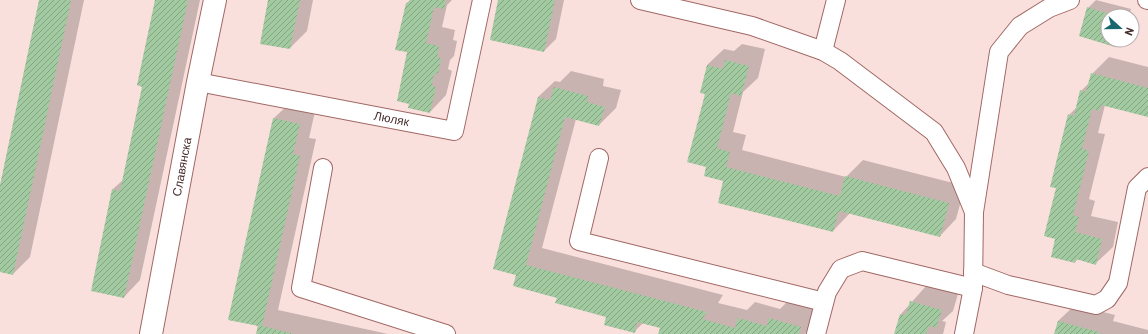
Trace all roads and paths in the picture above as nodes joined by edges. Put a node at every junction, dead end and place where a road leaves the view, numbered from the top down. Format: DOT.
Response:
graph roads {
  1 [pos="215,0"];
  2 [pos="482,0"];
  3 [pos="642,0"];
  4 [pos="836,0"];
  5 [pos="1070,0"];
  6 [pos="822,51"];
  7 [pos="198,82"];
  8 [pos="599,158"];
  9 [pos="323,168"];
  10 [pos="1148,177"];
  11 [pos="974,212"];
  12 [pos="973,280"];
  13 [pos="824,302"];
  14 [pos="151,334"];
  15 [pos="446,334"];
  16 [pos="816,334"];
  17 [pos="964,334"];
  1 -- 7 [label="street, Славянска"];
  2 -- 7 [label="street, Люляк"];
  3 -- 6 [label="street"];
  4 -- 6 [label="street"];
  5 -- 11 [label="street"];
  6 -- 11 [label="street"];
  7 -- 14 [label="street, Славянска"];
  8 -- 13 [label="street"];
  9 -- 15 [label="street"];
  10 -- 12 [label="street"];
  11 -- 12 [label="street"];
  12 -- 13 [label="street"];
  12 -- 17 [label="street"];
  13 -- 16 [label="street"];
}
